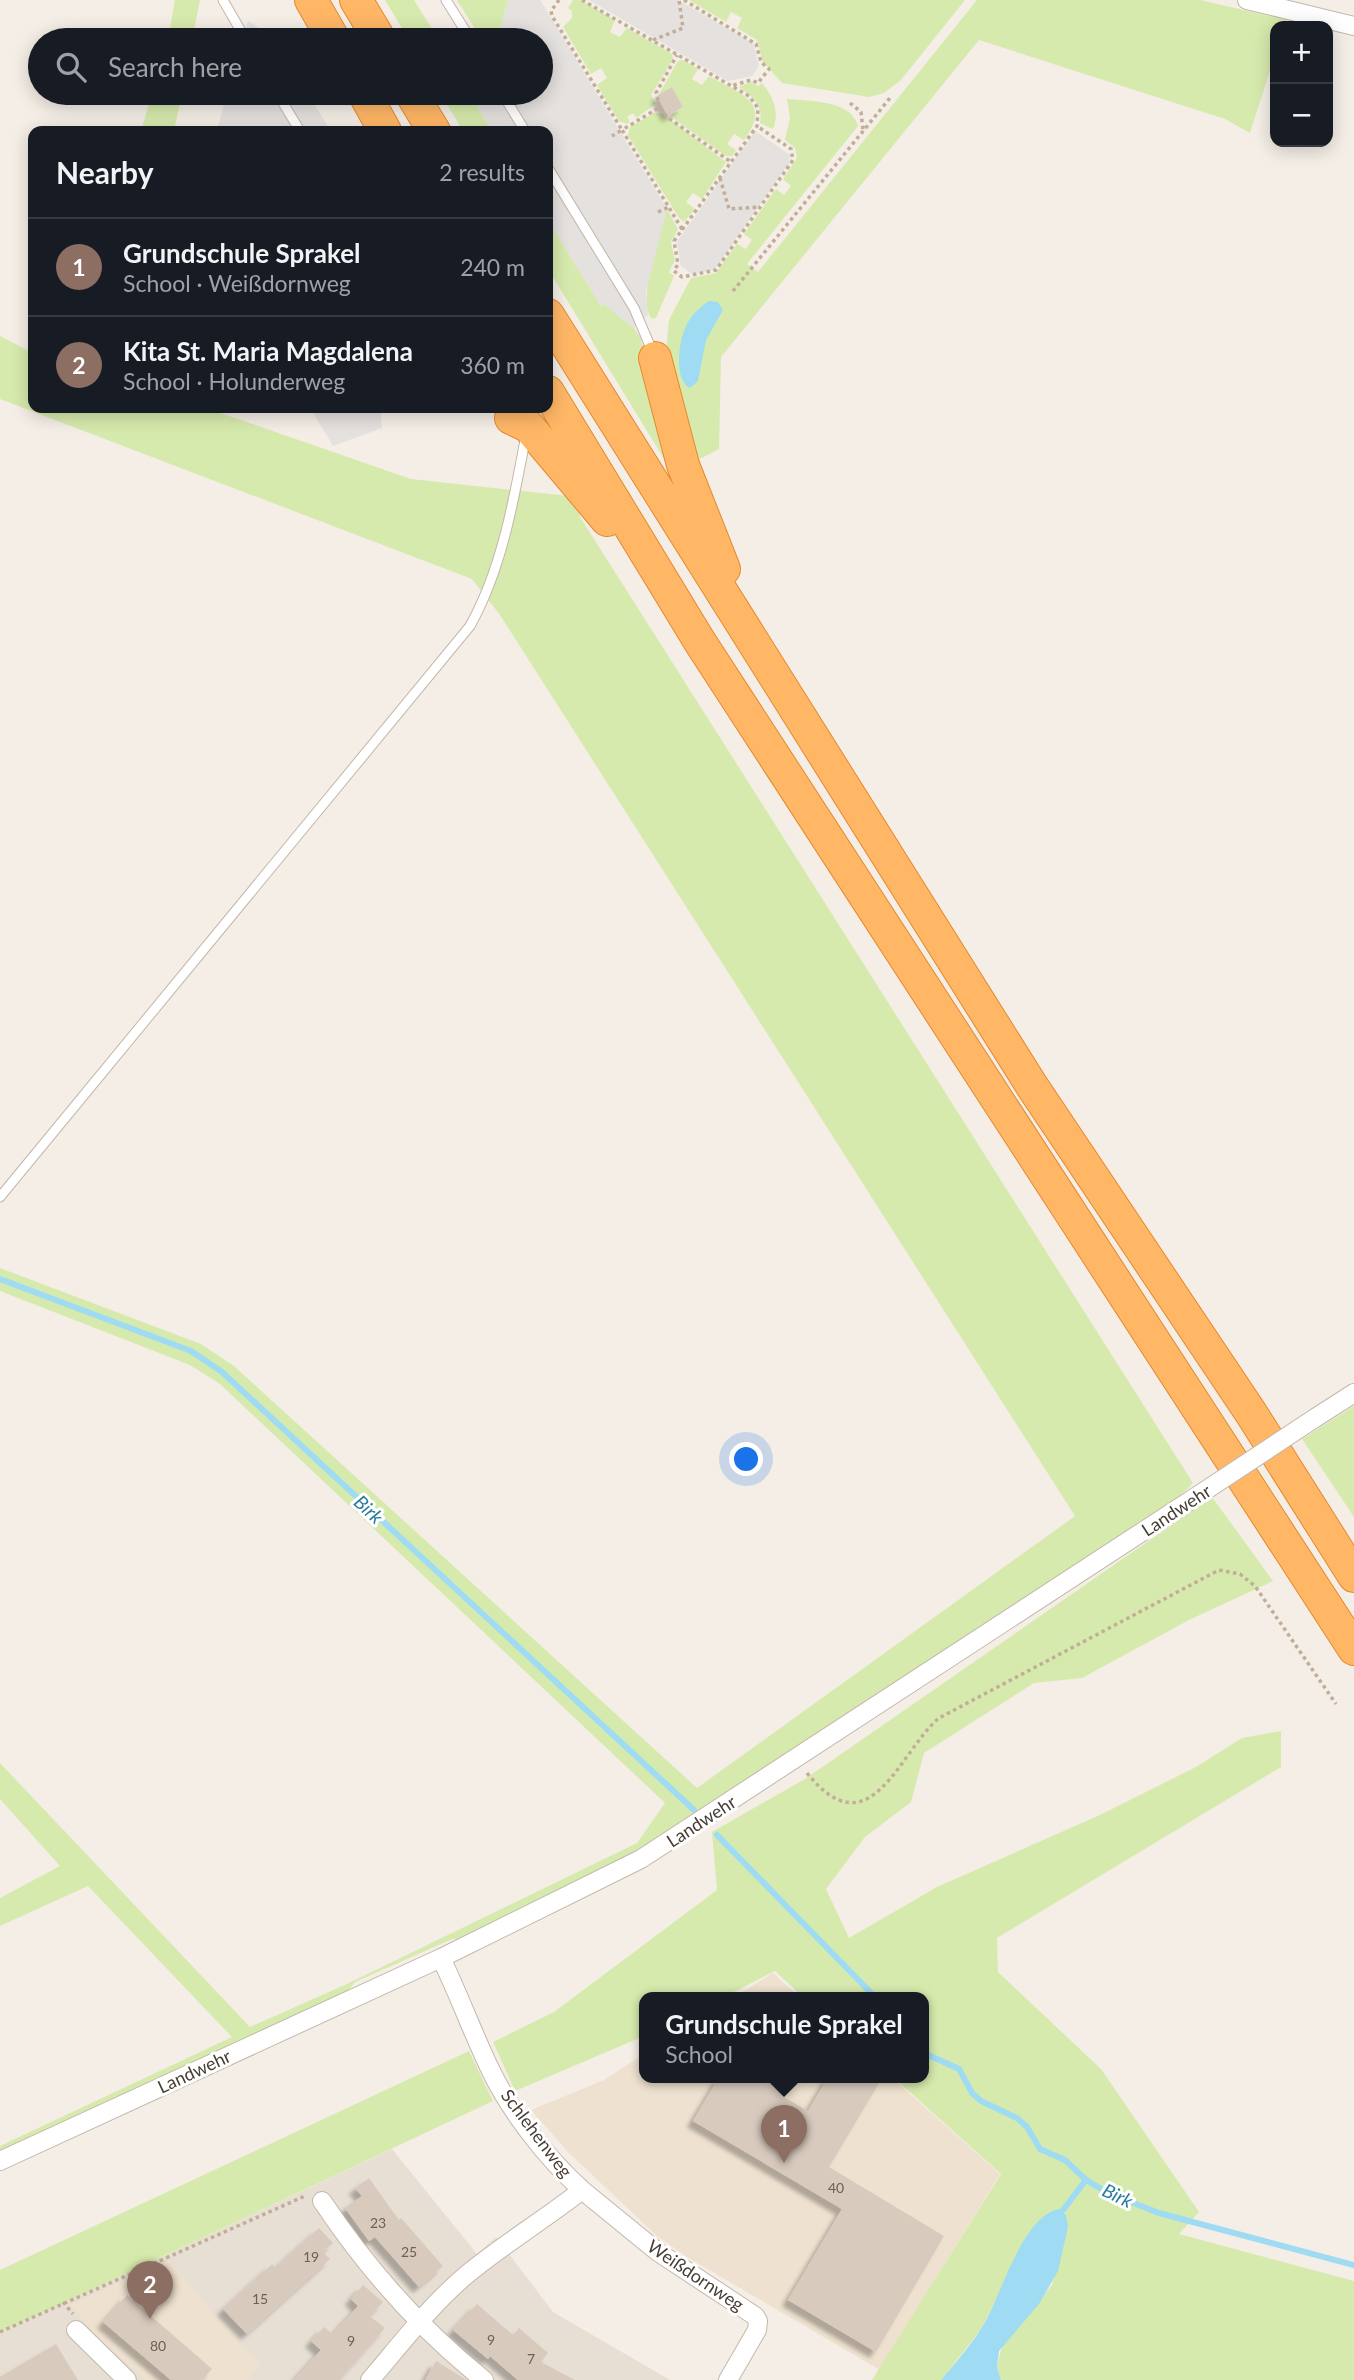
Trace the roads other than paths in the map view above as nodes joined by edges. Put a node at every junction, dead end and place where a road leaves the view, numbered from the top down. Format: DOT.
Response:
graph roads {
  1 [pos="223,0"];
  2 [pos="311,0"];
  3 [pos="356,0"];
  4 [pos="446,0"];
  5 [pos="1247,0"];
  6 [pos="1354,26"];
  7 [pos="239,28"];
  8 [pos="327,28"];
  9 [pos="373,28"];
  10 [pos="464,28"];
  11 [pos="284,105"];
  12 [pos="370,105"];
  13 [pos="418,105"];
  14 [pos="509,105"];
  15 [pos="297,126"];
  16 [pos="382,126"];
  17 [pos="431,126"];
  18 [pos="522,126"];
  19 [pos="553,176"];
  20 [pos="553,323"];
  21 [pos="655,358"];
  22 [pos="553,400"];
  23 [pos="514,419"];
  24 [pos="734,614"];
  25 [pos="700,642"];
  26 [pos="0,1198"];
  27 [pos="1354,1393"];
  28 [pos="1354,1576"];
  29 [pos="1354,1649"];
  30 [pos="441,1958"];
  31 [pos="0,2161"];
  32 [pos="582,2190"];
  33 [pos="319,2197"];
  34 [pos="418,2323"];
  35 [pos="76,2330"];
  36 [pos="116,2377"];
  37 [pos="731,2379"];
  38 [pos="370,2380"];
  39 [pos="484,2380"];
  1 -- 7 [label="lane"];
  2 -- 8 [label="highway"];
  3 -- 9 [label="highway"];
  4 -- 10 [label="lane"];
  5 -- 6 [label="street"];
  11 -- 15 [label="lane"];
  12 -- 16 [label="highway"];
  13 -- 17 [label="highway"];
  14 -- 18 [label="lane"];
  19 -- 21 [label="lane"];
  20 -- 24 [label="highway"];
  21 -- 24 [label="highway"];
  22 -- 25 [label="highway"];
  23 -- 25 [label="highway"];
  23 -- 26 [label="lane"];
  24 -- 28 [label="highway"];
  25 -- 29 [label="highway"];
  27 -- 30 [label="street, Landwehr, bridge"];
  30 -- 31 [label="street, Landwehr"];
  30 -- 32 [label="street, Schlehenweg"];
  32 -- 34 [label="street, Schlehenweg"];
  32 -- 37 [label="street, Weißdornweg"];
  33 -- 34 [label="street"];
  34 -- 38 [label="street, Schlehenweg"];
  34 -- 39 [label="street"];
  35 -- 36 [label="street"];
}
